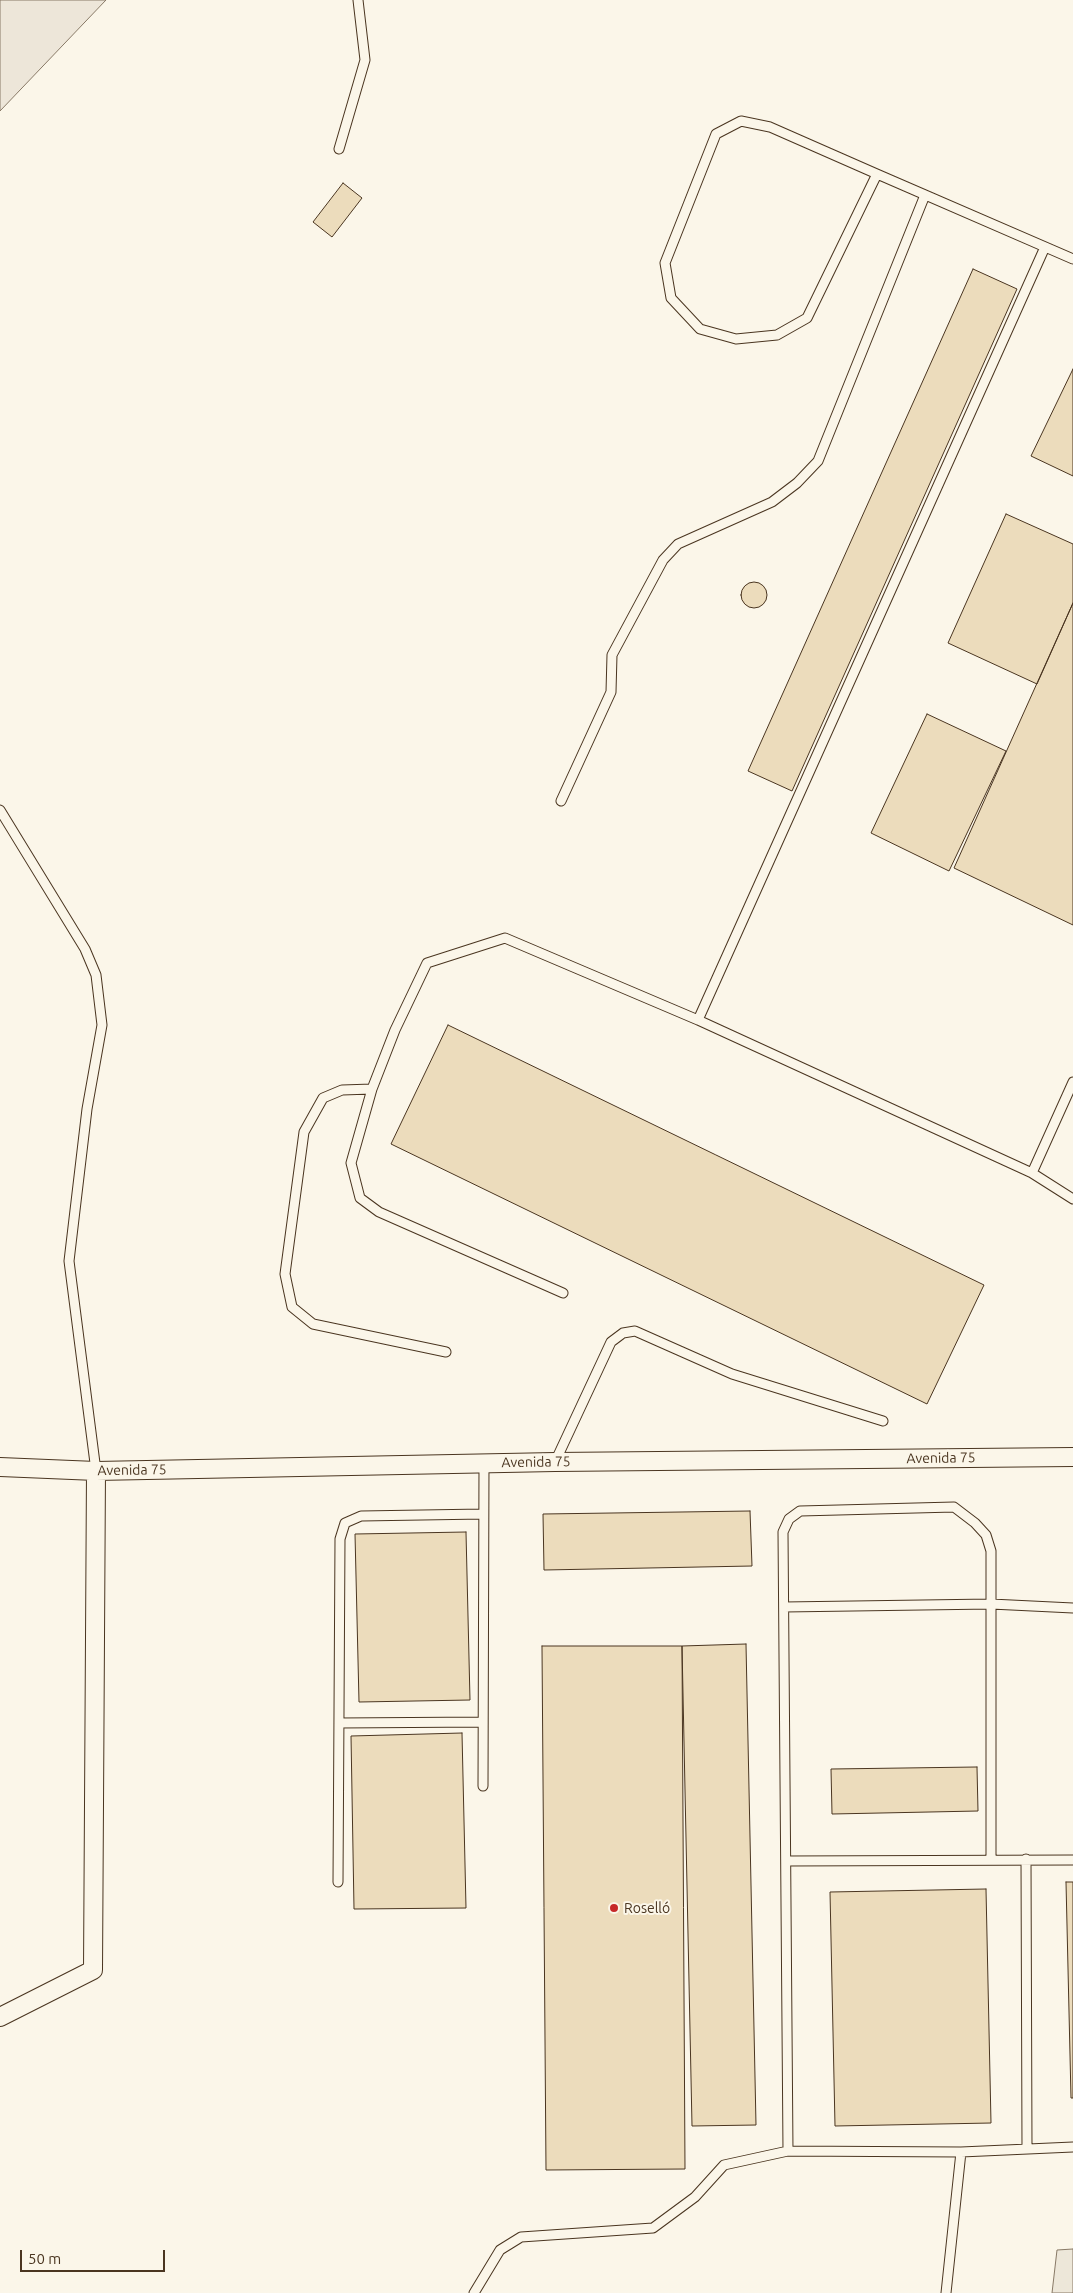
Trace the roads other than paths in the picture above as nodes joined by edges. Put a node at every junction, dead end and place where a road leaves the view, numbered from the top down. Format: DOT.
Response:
graph roads {
  1 [pos="358,0"];
  2 [pos="338,149"];
  3 [pos="878,174"];
  4 [pos="925,195"];
  5 [pos="1045,247"];
  6 [pos="1073,259"];
  7 [pos="561,801"];
  8 [pos="0,810"];
  9 [pos="698,1020"];
  10 [pos="1073,1082"];
  11 [pos="372,1089"];
  12 [pos="1032,1173"];
  13 [pos="1073,1200"];
  14 [pos="564,1293"];
  15 [pos="446,1352"];
  16 [pos="883,1421"];
  17 [pos="1073,1457"];
  18 [pos="555,1462"];
  19 [pos="484,1463"];
  20 [pos="0,1467"];
  21 [pos="96,1471"];
  22 [pos="483,1514"];
  23 [pos="991,1604"];
  24 [pos="784,1607"];
  25 [pos="1073,1608"];
  26 [pos="483,1722"];
  27 [pos="339,1723"];
  28 [pos="483,1786"];
  29 [pos="991,1859"];
  30 [pos="1026,1859"];
  31 [pos="1073,1860"];
  32 [pos="786,1862"];
  33 [pos="338,1882"];
  34 [pos="0,2017"];
  35 [pos="1073,2147"];
  36 [pos="1027,2149"];
  37 [pos="788,2151"];
  38 [pos="960,2152"];
  39 [pos="474,2293"];
  40 [pos="946,2293"];
  1 -- 2 [label="lane"];
  3 -- 3 [label="lane"];
  3 -- 4 [label="lane"];
  4 -- 5 [label="lane"];
  4 -- 7 [label="lane"];
  5 -- 6 [label="lane"];
  5 -- 9 [label="lane"];
  8 -- 21 [label="lane"];
  9 -- 11 [label="lane"];
  9 -- 12 [label="lane"];
  10 -- 12 [label="lane"];
  11 -- 14 [label="lane"];
  11 -- 15 [label="lane"];
  12 -- 13 [label="lane"];
  16 -- 18 [label="lane"];
  17 -- 18 [label="street, Avenida 75"];
  18 -- 19 [label="street, Avenida 75"];
  19 -- 21 [label="street, Avenida 75"];
  19 -- 22 [label="lane"];
  20 -- 21 [label="street, Avenida 75"];
  21 -- 34 [label="street"];
  22 -- 26 [label="lane"];
  22 -- 27 [label="lane"];
  23 -- 24 [label="lane"];
  23 -- 24 [label="lane"];
  23 -- 25 [label="lane"];
  23 -- 29 [label="lane"];
  24 -- 32 [label="lane"];
  26 -- 27 [label="lane"];
  26 -- 28 [label="lane"];
  27 -- 33 [label="lane"];
  29 -- 30 [label="lane"];
  29 -- 32 [label="lane"];
  30 -- 31 [label="lane"];
  30 -- 36 [label="lane"];
  32 -- 37 [label="lane"];
  35 -- 36 [label="lane"];
  36 -- 38 [label="lane"];
  37 -- 38 [label="lane"];
  37 -- 39 [label="lane"];
  38 -- 40 [label="lane"];
}
